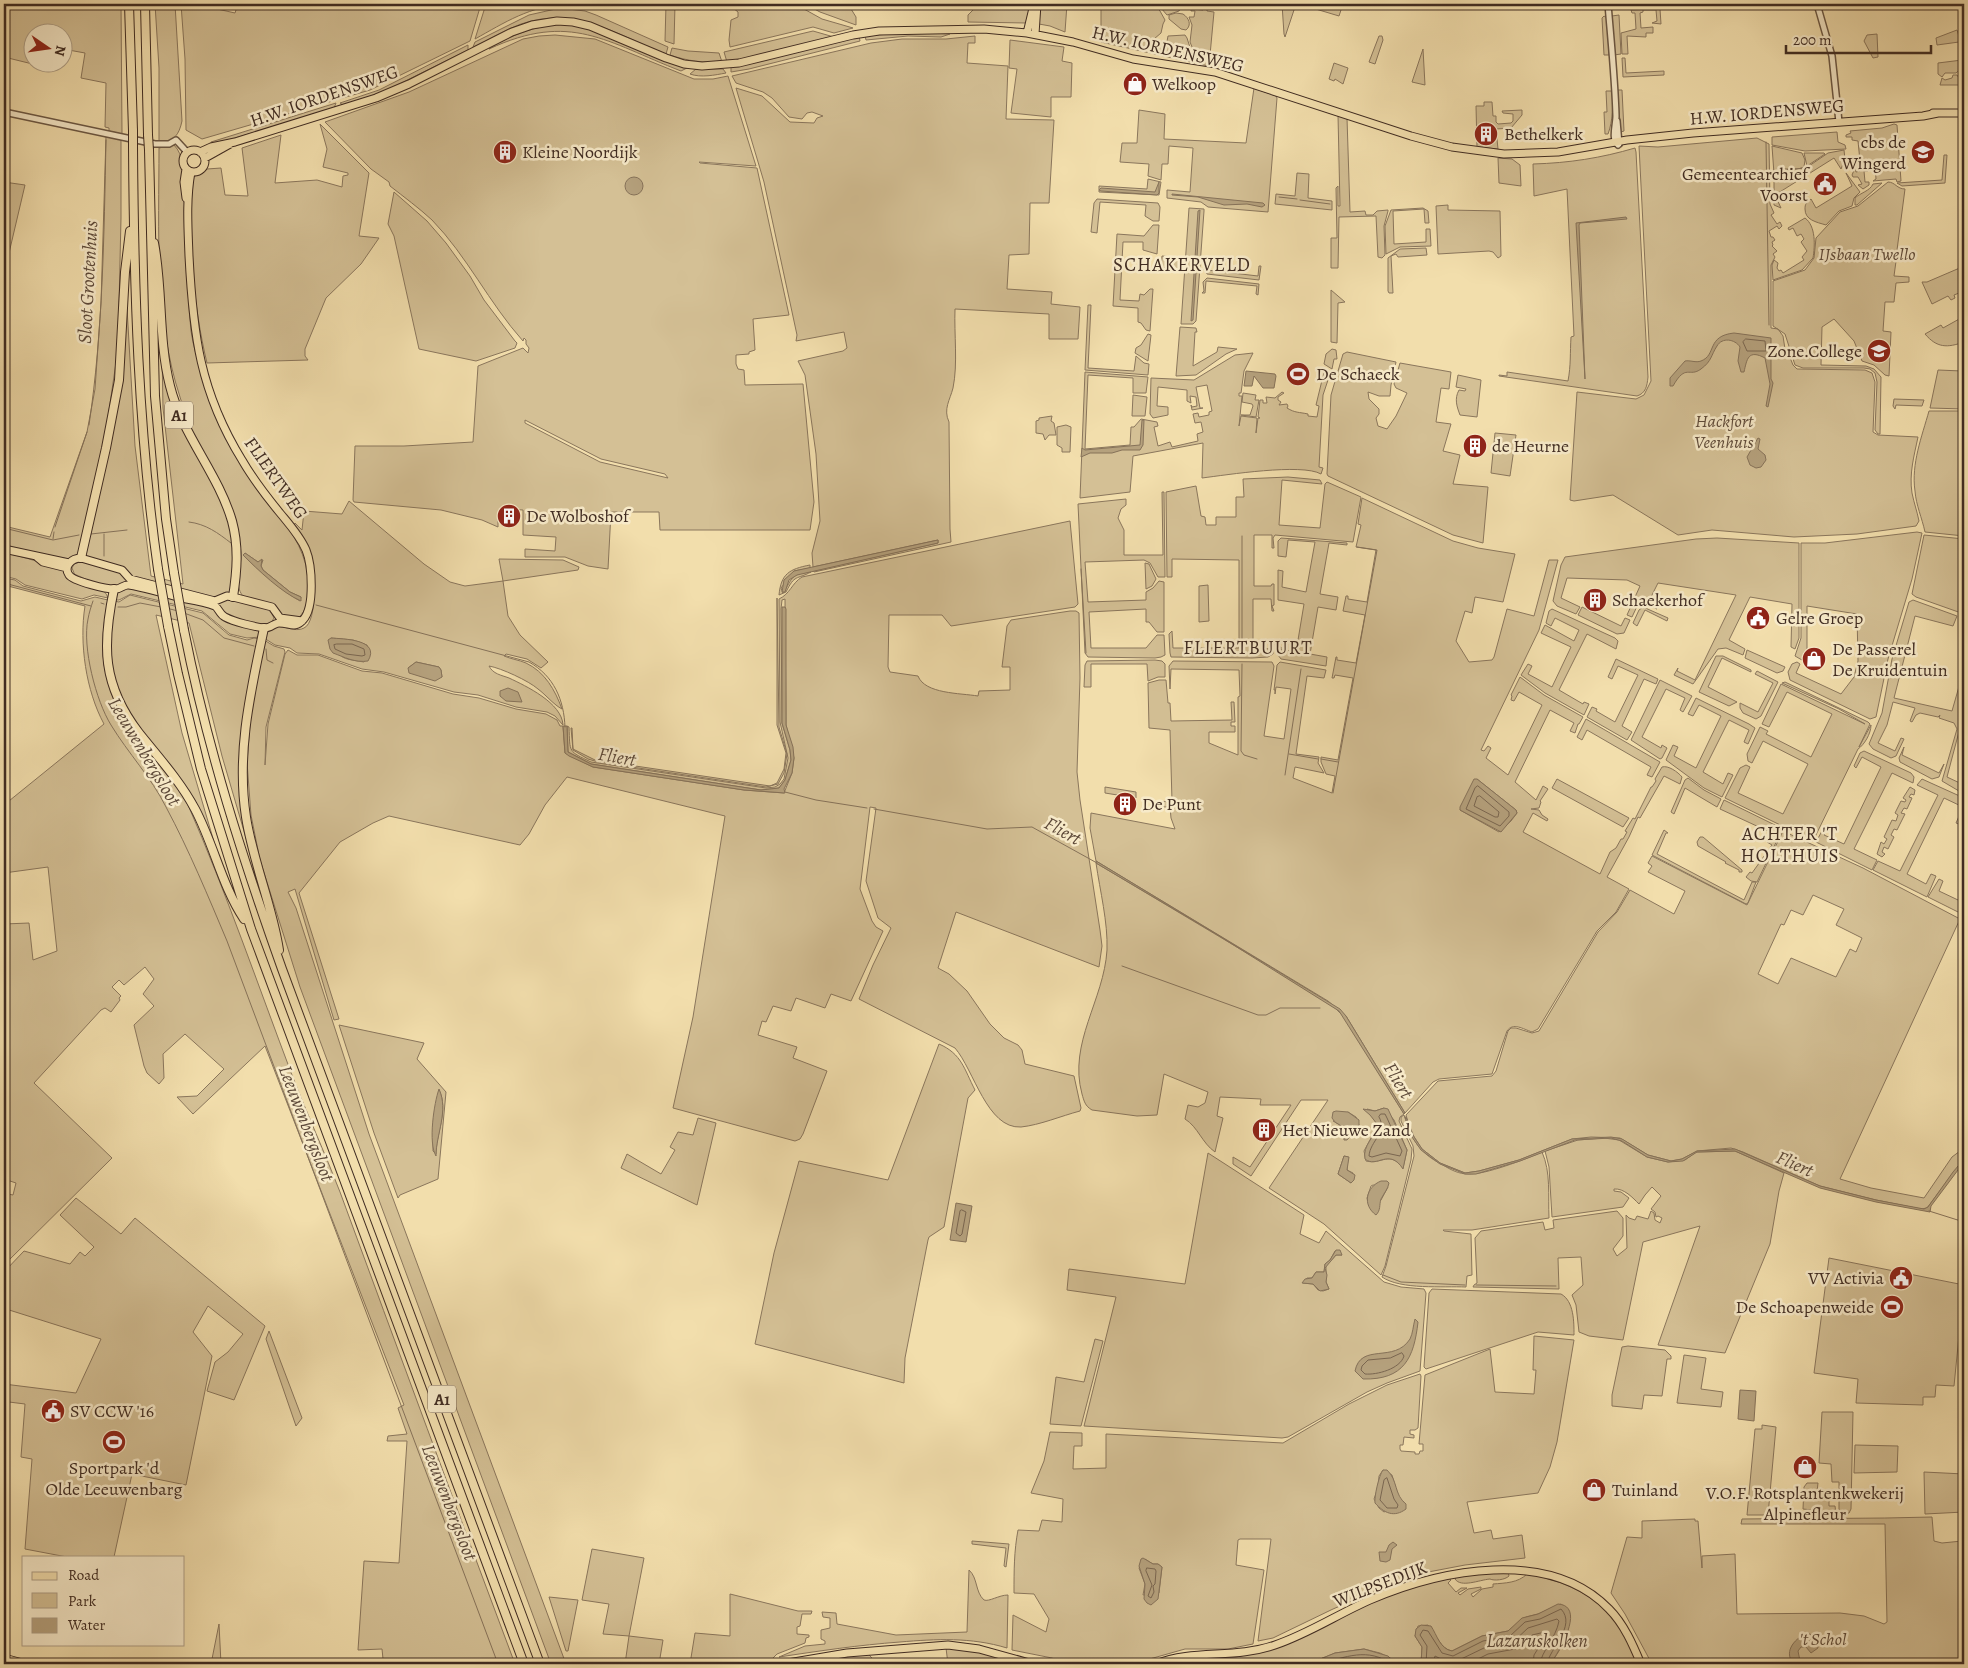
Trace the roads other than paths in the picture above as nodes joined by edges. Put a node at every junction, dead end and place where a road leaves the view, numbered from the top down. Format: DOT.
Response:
graph roads {
  1 [pos="129,4"];
  2 [pos="145,4"];
  3 [pos="1035,4"];
  4 [pos="1608,4"];
  5 [pos="1817,4"];
  6 [pos="1027,33"];
  7 [pos="1035,34"];
  8 [pos="4,112"];
  9 [pos="1964,113"];
  10 [pos="1839,122"];
  11 [pos="1618,143"];
  12 [pos="187,152"];
  13 [pos="202,155"];
  14 [pos="189,171"];
  15 [pos="133,207"];
  16 [pos="150,224"];
  17 [pos="4,549"];
  18 [pos="81,558"];
  19 [pos="68,566"];
  20 [pos="129,582"];
  21 [pos="114,589"];
  22 [pos="232,597"];
  23 [pos="277,620"];
  24 [pos="264,628"];
  25 [pos="251,929"];
  26 [pos="282,969"];
  27 [pos="4,1658"];
  28 [pos="26,1664"];
  29 [pos="524,1664"];
  30 [pos="540,1664"];
  31 [pos="782,1664"];
  32 [pos="1033,1664"];
  33 [pos="1156,1664"];
  34 [pos="1641,1664"];
  1 -- 15 [label="highway, A1, bridge"];
  2 -- 16 [label="highway, A1, bridge"];
  3 -- 6 [label="main road"];
  3 -- 7 [label="main road"];
  4 -- 11 [label="street"];
  5 -- 10 [label="street"];
  6 -- 7 [label="main road, H.W. IORDENSWEG"];
  6 -- 13 [label="main road, H.W. IORDENSWEG"];
  7 -- 11 [label="main road, H.W. IORDENSWEG"];
  8 -- 12 [label="street"];
  9 -- 10 [label="main road, H.W. IORDENSWEG"];
  10 -- 11 [label="main road, H.W. IORDENSWEG"];
  12 -- 13 [label="main road"];
  12 -- 14 [label="main road"];
  13 -- 14 [label="main road"];
  14 -- 23 [label="main road, FLIERTWEG"];
  15 -- 18 [label="highway, A1"];
  15 -- 25 [label="highway, A1, bridge"];
  16 -- 22 [label="highway, A1"];
  16 -- 26 [label="highway, A1, bridge"];
  17 -- 19 [label="main road"];
  18 -- 19 [label="main road"];
  18 -- 20 [label="main road"];
  19 -- 21 [label="main road"];
  20 -- 21 [label="main road"];
  20 -- 22 [label="main road"];
  20 -- 24 [label="main road"];
  21 -- 25 [label="highway, A1"];
  22 -- 23 [label="main road"];
  23 -- 24 [label="main road, FLIERTWEG"];
  24 -- 26 [label="highway, A1"];
  25 -- 29 [label="highway, A1"];
  26 -- 30 [label="highway, A1"];
  27 -- 28 [label="main road"];
  31 -- 32 [label="main road"];
  33 -- 34 [label="main road, WILPSEDIJK"];
}
